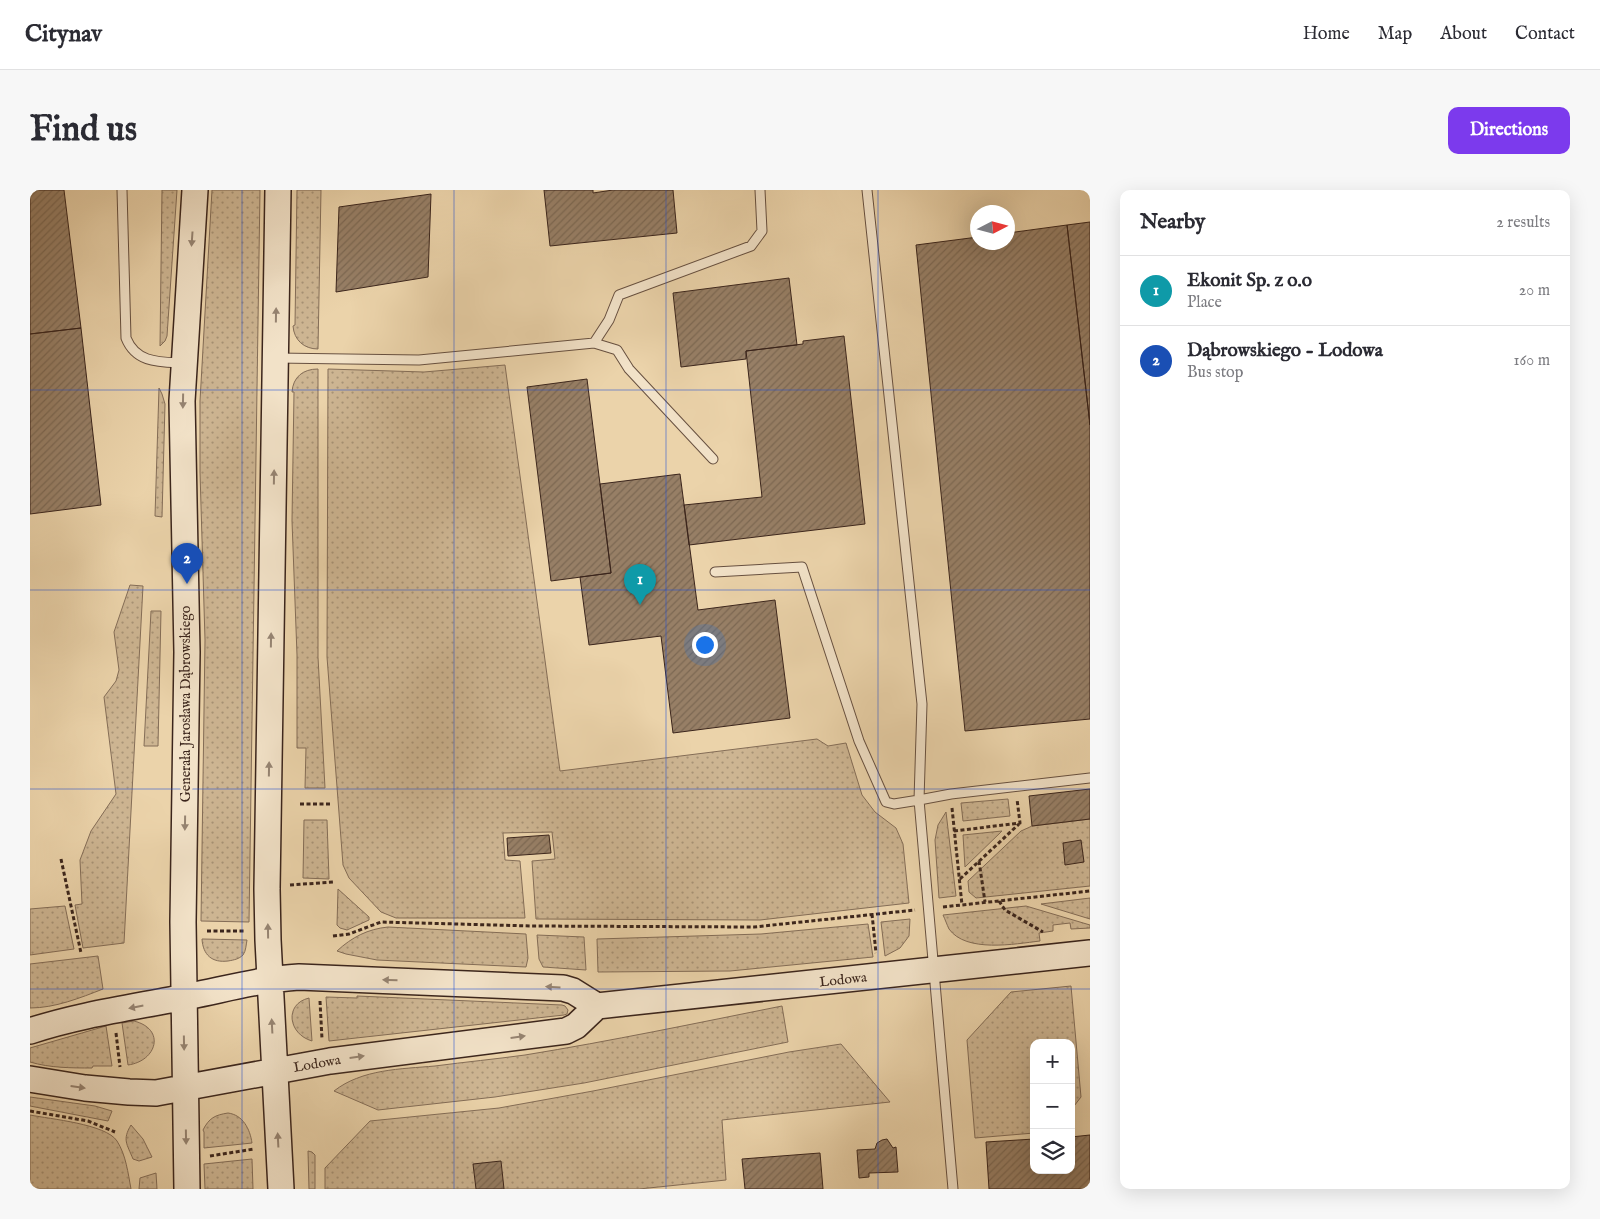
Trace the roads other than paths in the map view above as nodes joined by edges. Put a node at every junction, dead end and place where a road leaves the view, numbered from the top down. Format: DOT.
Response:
graph roads {
  1 [pos="122,190"];
  2 [pos="196,190"];
  3 [pos="278,190"];
  4 [pos="760,190"];
  5 [pos="867,190"];
  6 [pos="594,343"];
  7 [pos="276,358"];
  8 [pos="184,363"];
  9 [pos="713,459"];
  10 [pos="715,572"];
  11 [pos="1090,778"];
  12 [pos="919,800"];
  13 [pos="1090,953"];
  14 [pos="934,970"];
  15 [pos="270,980"];
  16 [pos="184,998"];
  17 [pos="597,1006"];
  18 [pos="30,1031"];
  19 [pos="275,1071"];
  20 [pos="30,1080"];
  21 [pos="185,1088"];
  22 [pos="187,1189"];
  23 [pos="281,1189"];
  24 [pos="953,1189"];
  1 -- 8 [label="lane"];
  2 -- 8 [label="main road, Generała Jarosława Dąbrowskiego, one-way"];
  7 -- 3 [label="main road, one-way"];
  4 -- 6 [label="lane"];
  5 -- 12 [label="lane"];
  6 -- 7 [label="lane"];
  6 -- 9 [label="lane"];
  15 -- 7 [label="main road, one-way"];
  8 -- 16 [label="main road, Generała Jarosława Dąbrowskiego, one-way"];
  10 -- 12 [label="lane"];
  11 -- 12 [label="lane"];
  12 -- 14 [label="lane"];
  13 -- 14 [label="main road, Lodowa"];
  14 -- 17 [label="main road, Lodowa"];
  14 -- 24 [label="lane"];
  15 -- 16 [label="main road"];
  17 -- 15 [label="main road, one-way"];
  19 -- 15 [label="main road, one-way"];
  16 -- 18 [label="main road, one-way"];
  16 -- 21 [label="main road, Generała Jarosława Dąbrowskiego, one-way"];
  19 -- 17 [label="main road, Lodowa, one-way"];
  19 -- 21 [label="main road, Lodowa"];
  23 -- 19 [label="main road, one-way"];
  20 -- 21 [label="main road, Lodowa, one-way"];
  21 -- 22 [label="main road, Generała Jarosława Dąbrowskiego, one-way"];
}
